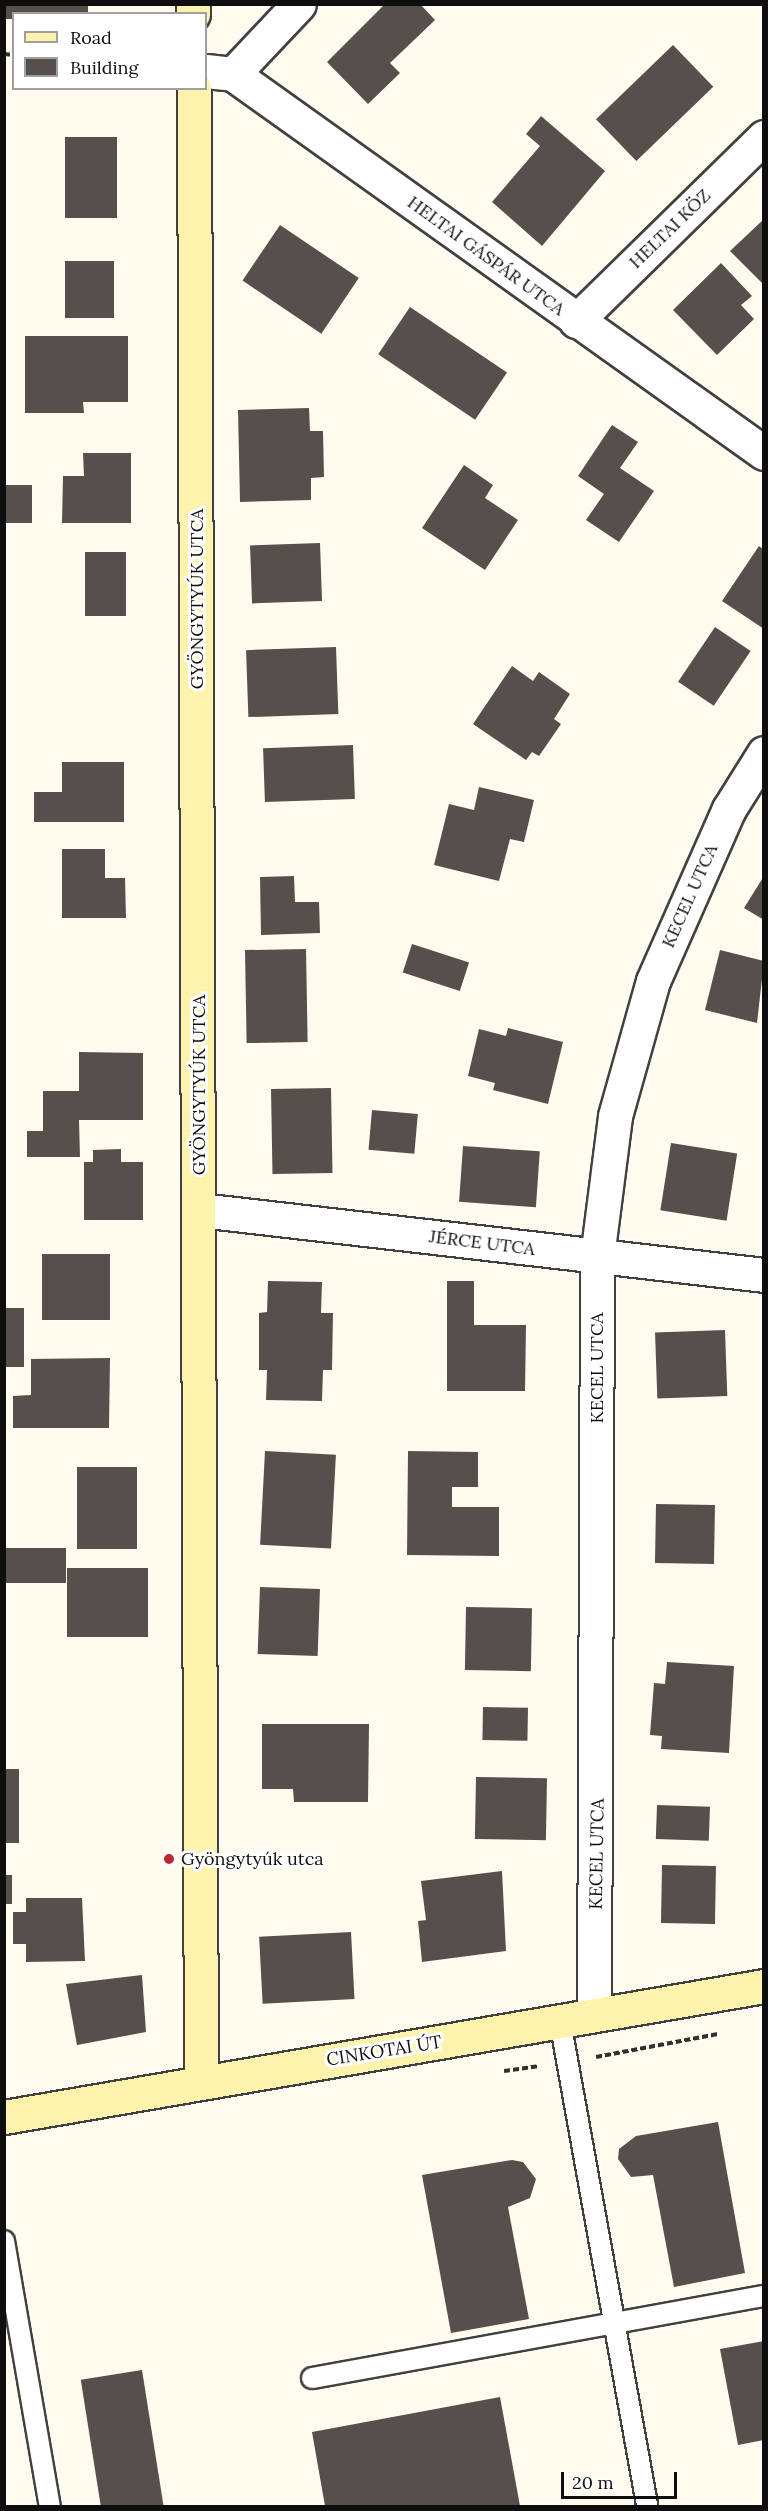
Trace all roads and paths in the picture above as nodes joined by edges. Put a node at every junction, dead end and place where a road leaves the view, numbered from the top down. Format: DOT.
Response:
graph roads {
  1 [pos="300,4"];
  2 [pos="219,72"];
  3 [pos="194,90"];
  4 [pos="764,136"];
  5 [pos="576,321"];
  6 [pos="764,453"];
  7 [pos="764,753"];
  8 [pos="200,1210"];
  9 [pos="597,1257"];
  10 [pos="764,1275"];
  11 [pos="764,1986"];
  12 [pos="594,2014"];
  13 [pos="560,2021"];
  14 [pos="201,2081"];
  15 [pos="4,2117"];
  16 [pos="4,2241"];
  17 [pos="764,2296"];
  18 [pos="615,2323"];
  19 [pos="312,2378"];
  20 [pos="50,2506"];
  21 [pos="647,2506"];
  1 -- 2 [label="street"];
  2 -- 5 [label="street, HELTAI GÁSPÁR UTCA"];
  3 -- 8 [label="street, GYÖNGYTYÚK UTCA"];
  4 -- 5 [label="street, HELTAI KÖZ"];
  5 -- 6 [label="street, HELTAI GÁSPÁR UTCA"];
  7 -- 9 [label="street, KECEL UTCA"];
  8 -- 9 [label="street, JÉRCE UTCA"];
  8 -- 14 [label="street, GYÖNGYTYÚK UTCA"];
  9 -- 10 [label="street, JÉRCE UTCA"];
  9 -- 12 [label="street, KECEL UTCA"];
  11 -- 12 [label="street, CINKOTAI ÚT"];
  12 -- 13 [label="street, CINKOTAI ÚT"];
  13 -- 14 [label="street, CINKOTAI ÚT"];
  13 -- 18 [label="lane"];
  14 -- 15 [label="street, CINKOTAI ÚT"];
  16 -- 20 [label="lane"];
  17 -- 18 [label="lane"];
  18 -- 19 [label="lane"];
  18 -- 21 [label="lane"];
}
